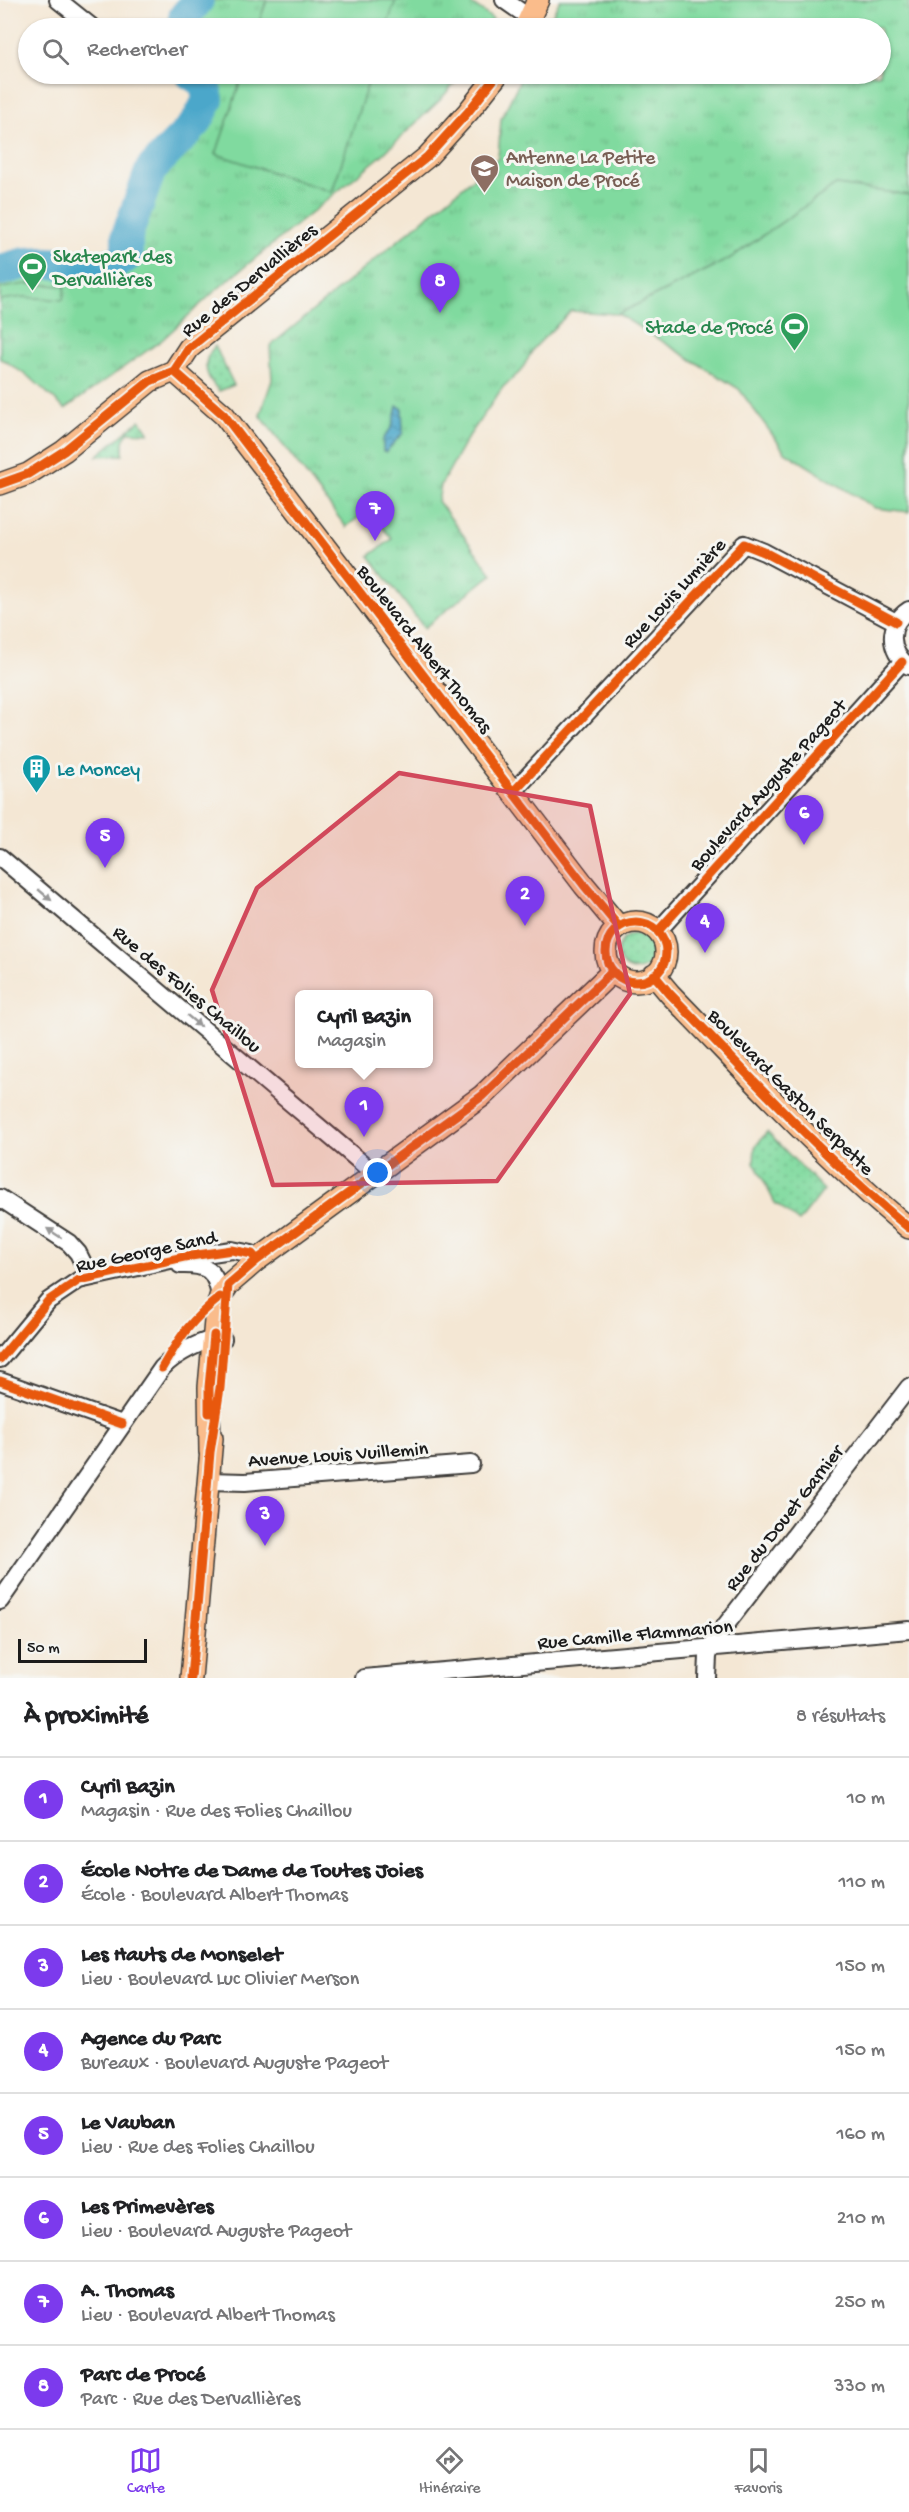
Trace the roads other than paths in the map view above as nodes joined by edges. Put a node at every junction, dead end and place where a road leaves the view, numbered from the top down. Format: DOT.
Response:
graph roads {
  1 [pos="58,0"];
  2 [pos="504,0"];
  3 [pos="531,16"];
  4 [pos="80,18"];
  5 [pos="490,84"];
  6 [pos="174,371"];
  7 [pos="0,484"];
  8 [pos="909,610"];
  9 [pos="896,622"];
  10 [pos="906,664"];
  11 [pos="514,792"];
  12 [pos="0,857"];
  13 [pos="619,927"];
  14 [pos="658,931"];
  15 [pos="613,971"];
  16 [pos="654,975"];
  17 [pos="376,1175"];
  18 [pos="0,1198"];
  19 [pos="909,1228"];
  20 [pos="258,1260"];
  21 [pos="152,1266"];
  22 [pos="90,1277"];
  23 [pos="222,1288"];
  24 [pos="217,1336"];
  25 [pos="187,1350"];
  26 [pos="0,1359"];
  27 [pos="217,1363"];
  28 [pos="0,1381"];
  29 [pos="909,1387"];
  30 [pos="122,1424"];
  31 [pos="471,1464"];
  32 [pos="208,1480"];
  33 [pos="0,1601"];
  34 [pos="909,1630"];
  35 [pos="711,1647"];
  36 [pos="192,1678"];
  37 [pos="364,1678"];
  38 [pos="707,1678"];
  1 -- 4 [label="street"];
  2 -- 3 [label="street"];
  5 -- 6 [label="main road, Rue des Dervallières"];
  6 -- 7 [label="main road"];
  6 -- 11 [label="main road, Boulevard Albert Thomas"];
  8 -- 9 [label="street"];
  9 -- 10 [label="street"];
  9 -- 11 [label="street, Rue Louis Lumière"];
  10 -- 14 [label="street, Boulevard Auguste Pageot"];
  11 -- 13 [label="main road, Boulevard Albert Thomas"];
  12 -- 17 [label="street, Rue des Folies Chaillou, one-way"];
  13 -- 14 [label="main road"];
  13 -- 15 [label="main road"];
  14 -- 16 [label="main road"];
  15 -- 16 [label="main road"];
  15 -- 17 [label="main road"];
  16 -- 19 [label="main road, Boulevard Gaston Serpette"];
  17 -- 20 [label="main road"];
  22 -- 18 [label="street, one-way"];
  20 -- 21 [label="street, Rue George Sand"];
  20 -- 23 [label="main road"];
  21 -- 22 [label="street, Rue George Sand"];
  21 -- 23 [label="street, Rue George Sand"];
  22 -- 26 [label="street, Rue George Sand"];
  23 -- 24 [label="main road"];
  24 -- 25 [label="street"];
  24 -- 27 [label="main road"];
  25 -- 27 [label="street"];
  25 -- 30 [label="street"];
  27 -- 32 [label="main road"];
  28 -- 30 [label="street"];
  29 -- 35 [label="street, Rue du Douet Garnier"];
  30 -- 33 [label="street"];
  31 -- 32 [label="street, Avenue Louis Vuillemin"];
  32 -- 36 [label="main road"];
  34 -- 35 [label="street, Rue Camille Flammarion"];
  35 -- 37 [label="street, Rue Camille Flammarion"];
  35 -- 38 [label="street, Rue du Douet Garnier"];
}
